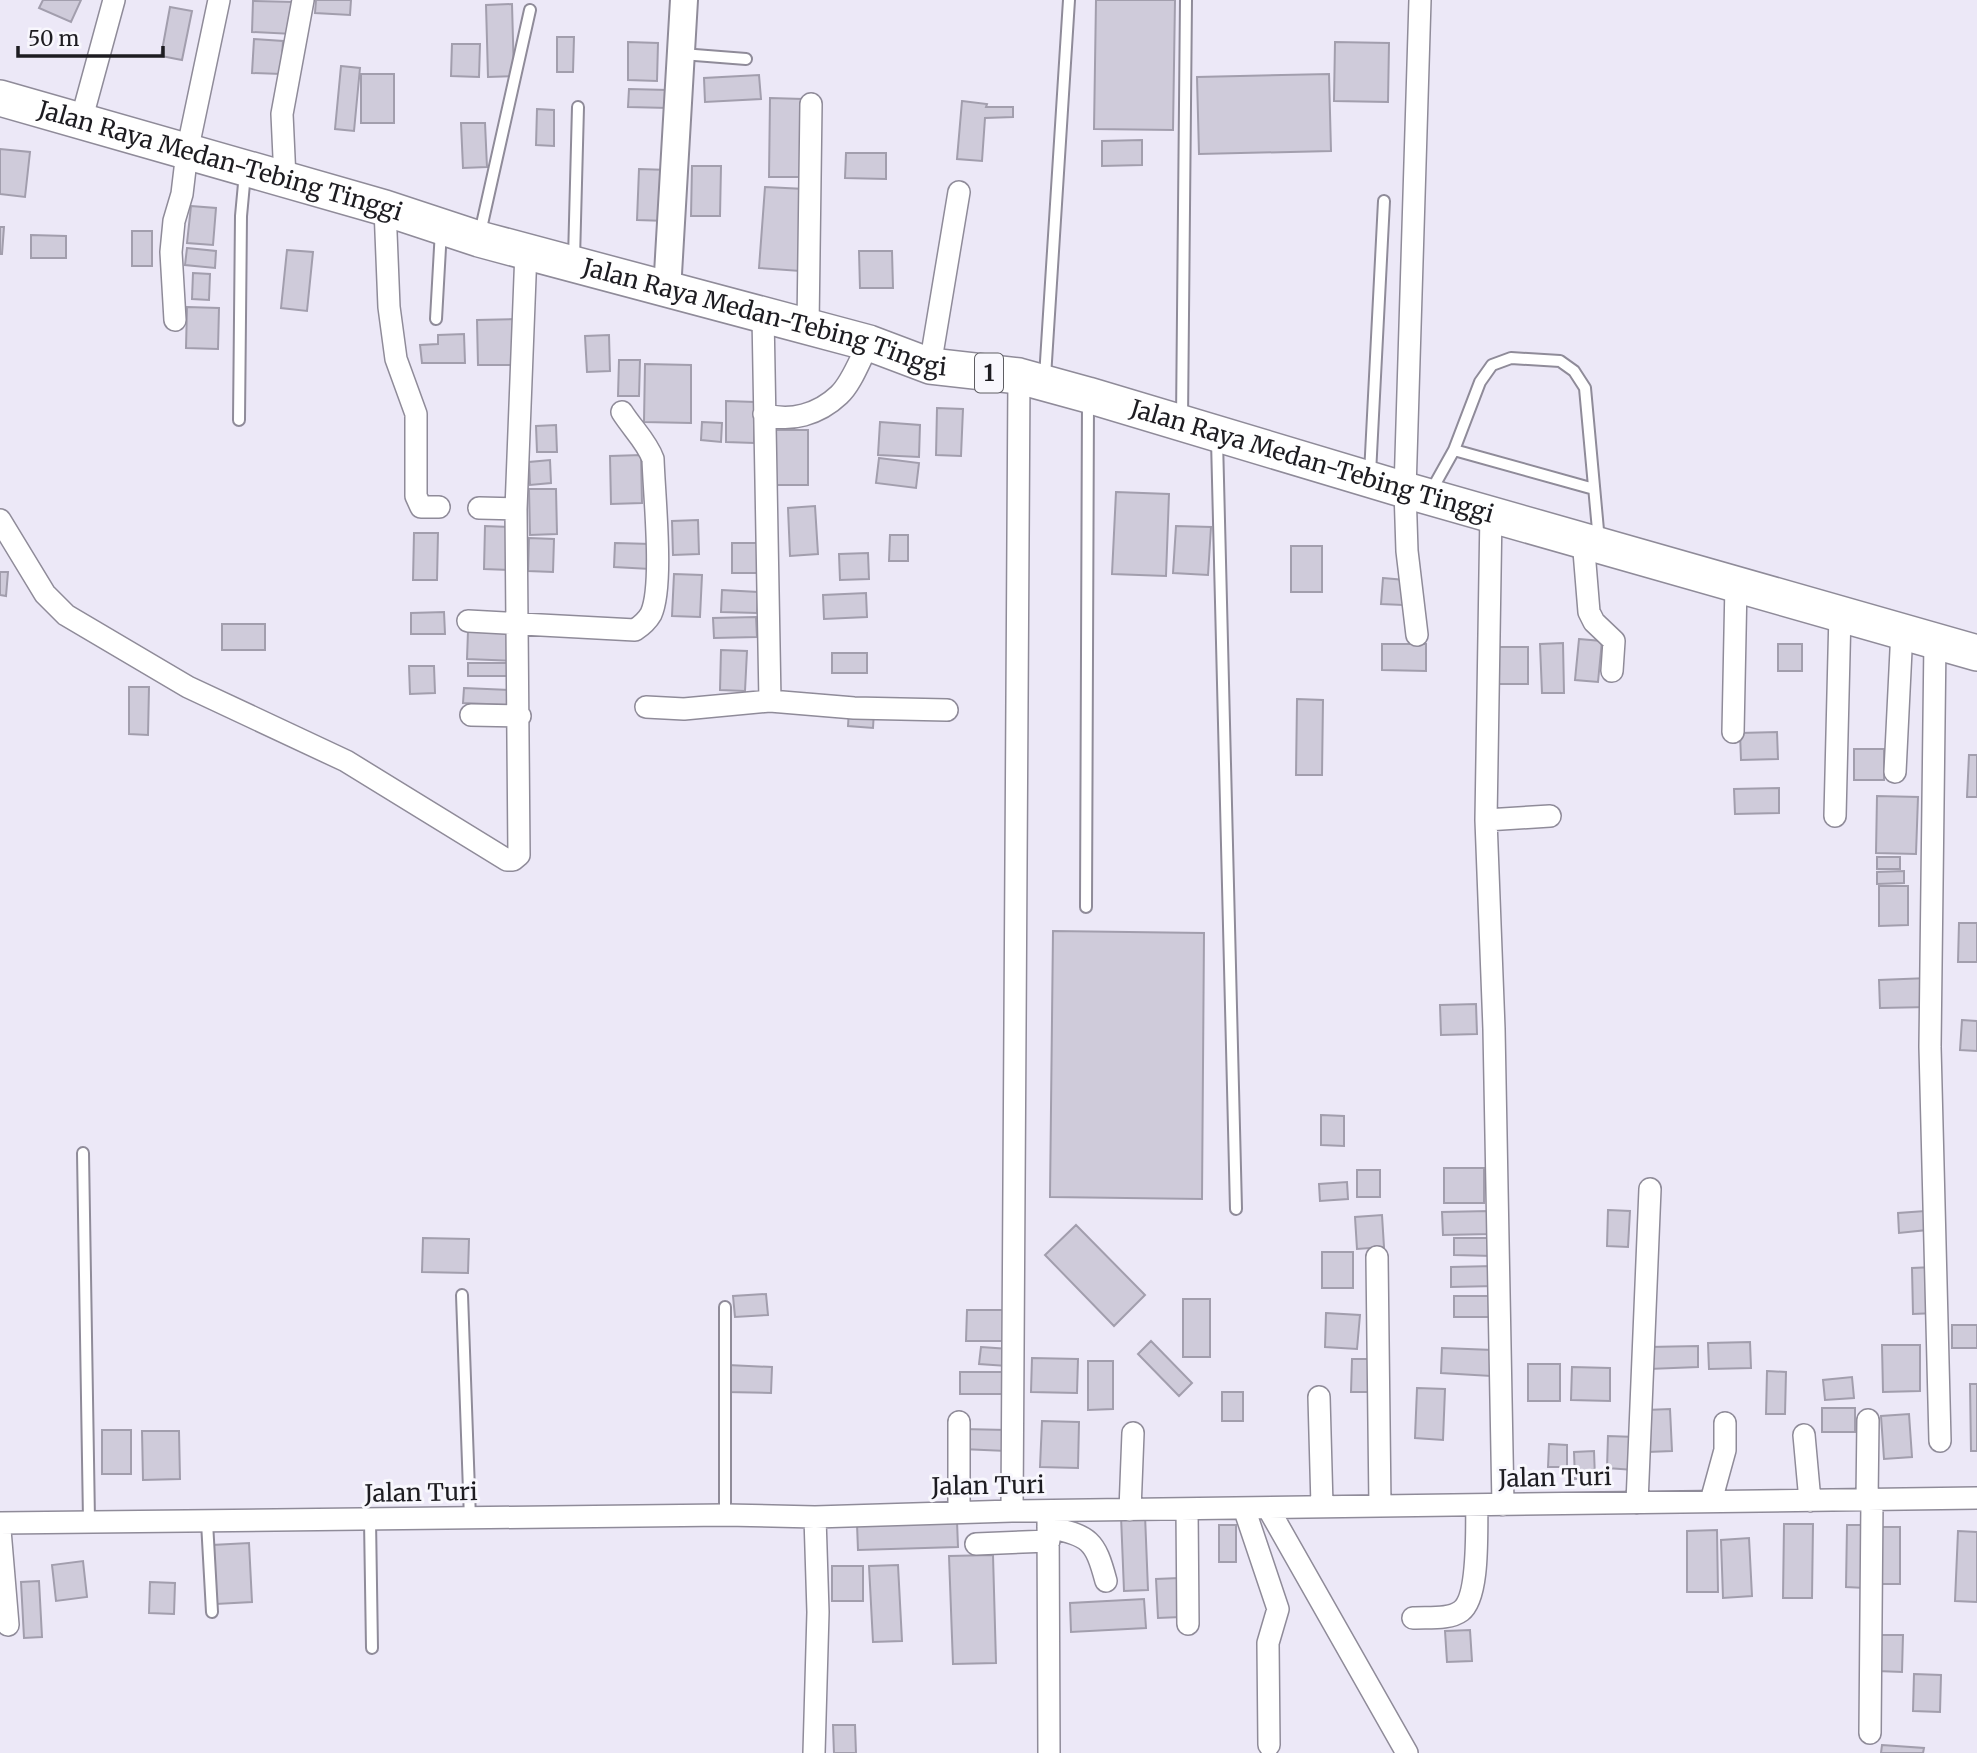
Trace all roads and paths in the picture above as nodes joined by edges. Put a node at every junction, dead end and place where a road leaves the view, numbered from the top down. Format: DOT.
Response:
graph roads {
  1 [pos="114,0"];
  2 [pos="219,0"];
  3 [pos="303,0"];
  4 [pos="684,0"];
  5 [pos="1069,0"];
  6 [pos="1186,0"];
  7 [pos="1420,0"];
  8 [pos="530,10"];
  9 [pos="682,54"];
  10 [pos="746,59"];
  11 [pos="2,103"];
  12 [pos="811,104"];
  13 [pos="578,107"];
  14 [pos="81,121"];
  15 [pos="187,152"];
  16 [pos="245,167"];
  17 [pos="285,180"];
  18 [pos="958,192"];
  19 [pos="1384,201"];
  20 [pos="385,208"];
  21 [pos="441,228"];
  22 [pos="479,239"];
  23 [pos="526,251"];
  24 [pos="573,264"];
  25 [pos="667,290"];
  26 [pos="763,315"];
  27 [pos="436,319"];
  28 [pos="175,320"];
  29 [pos="808,326"];
  30 [pos="869,343"];
  31 [pos="930,366"];
  32 [pos="1032,380"];
  33 [pos="1088,395"];
  34 [pos="622,412"];
  35 [pos="764,414"];
  36 [pos="239,420"];
  37 [pos="1182,422"];
  38 [pos="1217,434"];
  39 [pos="1454,450"];
  40 [pos="1369,477"];
  41 [pos="1594,489"];
  42 [pos="1417,492"];
  43 [pos="439,507"];
  44 [pos="479,508"];
  45 [pos="516,509"];
  46 [pos="1491,512"];
  47 [pos="0,520"];
  48 [pos="1591,542"];
  49 [pos="1736,584"];
  50 [pos="1840,613"];
  51 [pos="468,621"];
  52 [pos="517,622"];
  53 [pos="1902,630"];
  54 [pos="1417,635"];
  55 [pos="1935,640"];
  56 [pos="1977,653"];
  57 [pos="1612,671"];
  58 [pos="770,701"];
  59 [pos="646,706"];
  60 [pos="947,710"];
  61 [pos="471,715"];
  62 [pos="520,716"];
  63 [pos="1733,732"];
  64 [pos="1895,772"];
  65 [pos="1550,816"];
  66 [pos="1835,816"];
  67 [pos="1486,820"];
  68 [pos="1086,907"];
  69 [pos="83,1153"];
  70 [pos="1650,1189"];
  71 [pos="1236,1209"];
  72 [pos="1377,1257"];
  73 [pos="463,1294"];
  74 [pos="725,1307"];
  75 [pos="1319,1397"];
  76 [pos="1868,1420"];
  77 [pos="958,1422"];
  78 [pos="1725,1423"];
  79 [pos="1133,1433"];
  80 [pos="1804,1435"];
  81 [pos="1940,1441"];
  82 [pos="1977,1498"];
  83 [pos="1870,1500"];
  84 [pos="1711,1501"];
  85 [pos="1810,1501"];
  86 [pos="1637,1503"];
  87 [pos="1477,1505"];
  88 [pos="1503,1505"];
  89 [pos="1322,1506"];
  90 [pos="1380,1506"];
  91 [pos="1244,1508"];
  92 [pos="1268,1508"];
  93 [pos="1187,1509"];
  94 [pos="1130,1510"];
  95 [pos="1012,1511"];
  96 [pos="959,1512"];
  97 [pos="725,1516"];
  98 [pos="816,1517"];
  99 [pos="470,1519"];
  100 [pos="89,1520"];
  101 [pos="370,1520"];
  102 [pos="207,1522"];
  103 [pos="0,1523"];
  104 [pos="1048,1526"];
  105 [pos="0,1530"];
  106 [pos="976,1544"];
  107 [pos="1106,1581"];
  108 [pos="212,1612"];
  109 [pos="1413,1618"];
  110 [pos="1188,1624"];
  111 [pos="8,1625"];
  112 [pos="372,1647"];
  113 [pos="1870,1733"];
  114 [pos="1269,1745"];
  115 [pos="814,1753"];
  116 [pos="1049,1753"];
  117 [pos="1407,1753"];
  1 -- 14 [label="street"];
  2 -- 15 [label="street"];
  3 -- 17 [label="street"];
  4 -- 9 [label="street"];
  5 -- 32 [label="lane"];
  6 -- 37 [label="lane"];
  7 -- 42 [label="street"];
  8 -- 22 [label="lane"];
  9 -- 10 [label="lane"];
  9 -- 25 [label="street"];
  11 -- 14 [label="highway, Jalan Raya Medan-Tebing Tinggi / 1"];
  12 -- 29 [label="street"];
  13 -- 24 [label="lane"];
  14 -- 15 [label="highway, Jalan Raya Medan-Tebing Tinggi / 1"];
  15 -- 16 [label="highway, Jalan Raya Medan-Tebing Tinggi / 1"];
  15 -- 28 [label="street"];
  16 -- 17 [label="highway, Jalan Raya Medan-Tebing Tinggi / 1"];
  16 -- 36 [label="lane"];
  17 -- 20 [label="highway, Jalan Raya Medan-Tebing Tinggi / 1"];
  18 -- 31 [label="street"];
  19 -- 40 [label="lane"];
  20 -- 21 [label="highway, Jalan Raya Medan-Tebing Tinggi / 1"];
  20 -- 43 [label="street"];
  21 -- 22 [label="highway, Jalan Raya Medan-Tebing Tinggi / 1"];
  21 -- 27 [label="lane"];
  22 -- 23 [label="highway, Jalan Raya Medan-Tebing Tinggi / 1"];
  23 -- 24 [label="highway, Jalan Raya Medan-Tebing Tinggi / 1"];
  23 -- 45 [label="street"];
  24 -- 25 [label="highway, Jalan Raya Medan-Tebing Tinggi / 1"];
  25 -- 26 [label="highway, Jalan Raya Medan-Tebing Tinggi / 1"];
  26 -- 29 [label="highway, Jalan Raya Medan-Tebing Tinggi / 1"];
  26 -- 35 [label="street"];
  29 -- 30 [label="highway, Jalan Raya Medan-Tebing Tinggi / 1"];
  30 -- 31 [label="highway, Jalan Raya Medan-Tebing Tinggi / 1"];
  30 -- 35 [label="street"];
  31 -- 32 [label="highway, Jalan Raya Medan-Tebing Tinggi / 1"];
  32 -- 33 [label="highway, Jalan Raya Medan-Tebing Tinggi / 1"];
  32 -- 95 [label="street"];
  33 -- 37 [label="highway, Jalan Raya Medan-Tebing Tinggi / 1"];
  33 -- 68 [label="lane"];
  34 -- 52 [label="street"];
  35 -- 58 [label="street"];
  37 -- 38 [label="highway, Jalan Raya Medan-Tebing Tinggi / 1"];
  38 -- 40 [label="highway, Jalan Raya Medan-Tebing Tinggi / 1"];
  38 -- 71 [label="lane"];
  39 -- 41 [label="lane"];
  39 -- 41 [label="lane"];
  39 -- 42 [label="lane"];
  40 -- 42 [label="highway, Jalan Raya Medan-Tebing Tinggi / 1"];
  41 -- 48 [label="lane"];
  42 -- 46 [label="highway, Jalan Raya Medan-Tebing Tinggi / 1"];
  42 -- 54 [label="street"];
  44 -- 45 [label="street"];
  45 -- 52 [label="street"];
  46 -- 48 [label="highway, Jalan Raya Medan-Tebing Tinggi / 1"];
  46 -- 67 [label="street"];
  47 -- 62 [label="street"];
  48 -- 49 [label="highway, Jalan Raya Medan-Tebing Tinggi / 1"];
  48 -- 57 [label="street"];
  49 -- 50 [label="highway, Jalan Raya Medan-Tebing Tinggi / 1"];
  49 -- 63 [label="street"];
  50 -- 53 [label="highway, Jalan Raya Medan-Tebing Tinggi / 1"];
  50 -- 66 [label="street"];
  51 -- 52 [label="street"];
  52 -- 62 [label="street"];
  53 -- 55 [label="highway, Jalan Raya Medan-Tebing Tinggi / 1"];
  53 -- 64 [label="street"];
  55 -- 56 [label="highway, Jalan Raya Medan-Tebing Tinggi / 1"];
  55 -- 81 [label="street"];
  58 -- 59 [label="street"];
  58 -- 60 [label="street"];
  61 -- 62 [label="street"];
  65 -- 67 [label="street"];
  67 -- 88 [label="street"];
  69 -- 100 [label="lane"];
  70 -- 86 [label="street"];
  72 -- 90 [label="street"];
  73 -- 99 [label="lane"];
  74 -- 97 [label="lane"];
  75 -- 89 [label="street"];
  76 -- 83 [label="street"];
  77 -- 96 [label="street"];
  78 -- 84 [label="street"];
  79 -- 94 [label="street"];
  80 -- 85 [label="street"];
  82 -- 83 [label="street, Jalan Turi"];
  83 -- 85 [label="street, Jalan Turi"];
  83 -- 113 [label="street"];
  84 -- 85 [label="street, Jalan Turi"];
  84 -- 86 [label="street, Jalan Turi"];
  86 -- 88 [label="street, Jalan Turi"];
  87 -- 88 [label="street, Jalan Turi"];
  87 -- 90 [label="street, Jalan Turi"];
  87 -- 109 [label="street"];
  89 -- 90 [label="street, Jalan Turi"];
  89 -- 92 [label="street, Jalan Turi"];
  91 -- 92 [label="street, Jalan Turi"];
  91 -- 93 [label="street, Jalan Turi"];
  91 -- 114 [label="street"];
  92 -- 117 [label="street"];
  93 -- 94 [label="street, Jalan Turi"];
  93 -- 110 [label="street"];
  94 -- 104 [label="street, Jalan Turi"];
  95 -- 96 [label="street, Jalan Turi"];
  95 -- 104 [label="street, Jalan Turi"];
  96 -- 98 [label="street, Jalan Turi"];
  97 -- 98 [label="street, Jalan Turi"];
  97 -- 99 [label="street, Jalan Turi"];
  98 -- 115 [label="street"];
  99 -- 101 [label="street, Jalan Turi"];
  100 -- 102 [label="street, Jalan Turi"];
  100 -- 103 [label="street, Jalan Turi"];
  101 -- 102 [label="street, Jalan Turi"];
  101 -- 112 [label="lane"];
  102 -- 108 [label="lane"];
  104 -- 106 [label="street"];
  104 -- 107 [label="street"];
  104 -- 116 [label="street"];
  105 -- 111 [label="street"];
}
